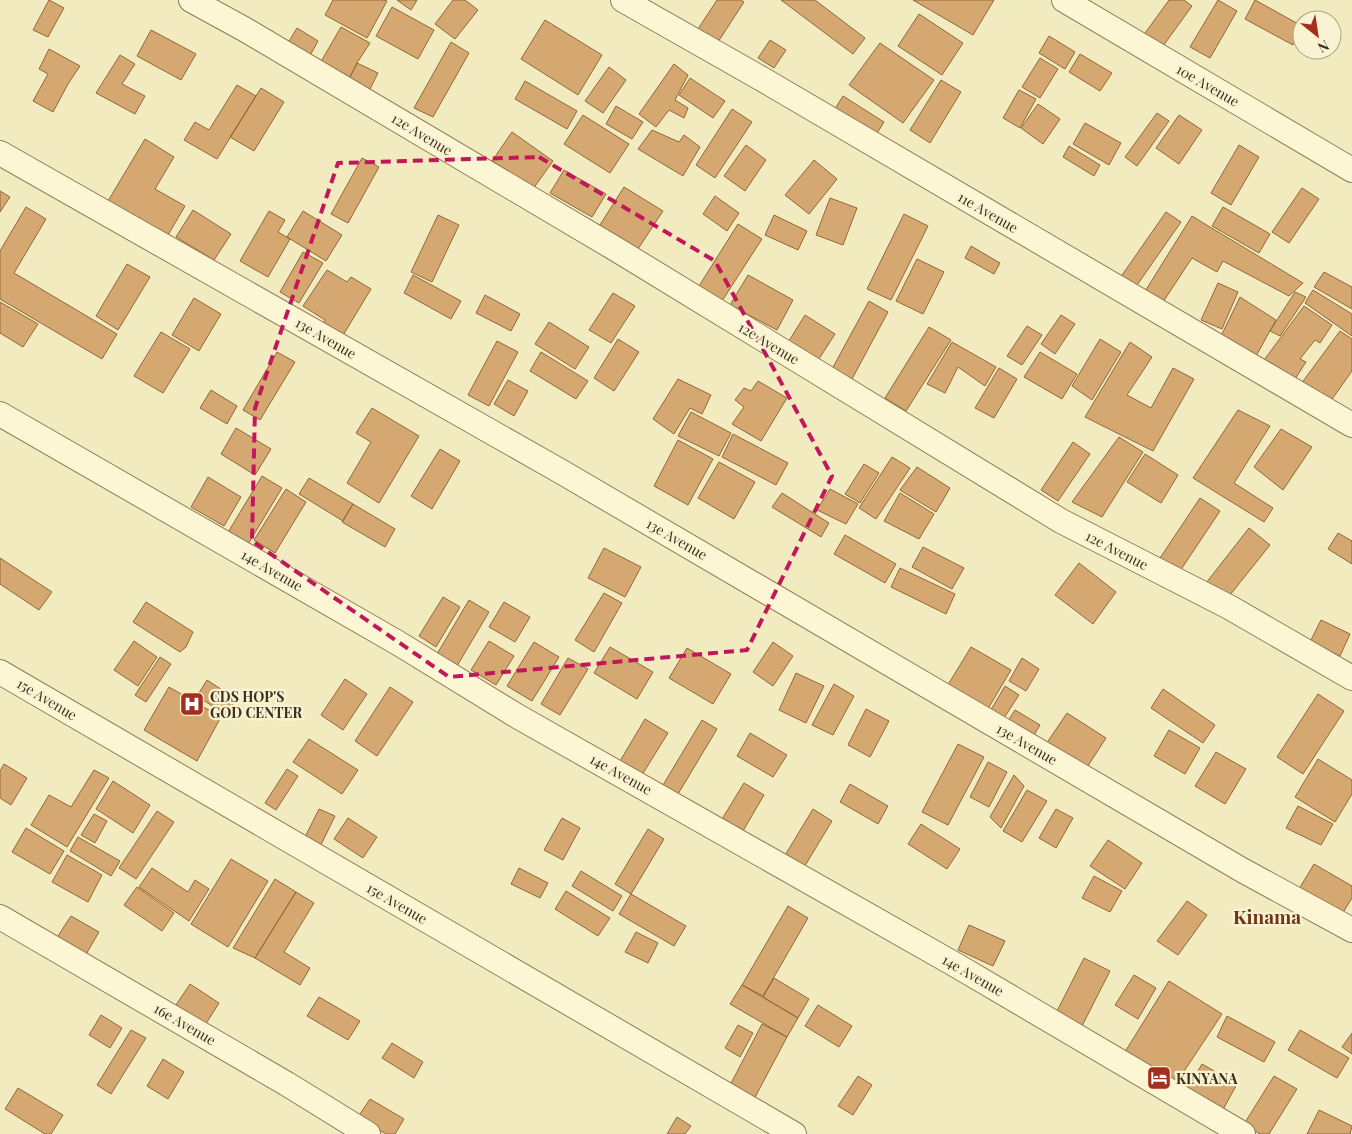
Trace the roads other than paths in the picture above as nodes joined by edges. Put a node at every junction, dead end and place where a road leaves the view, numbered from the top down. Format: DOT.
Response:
graph roads {
  1 [pos="191,0"];
  2 [pos="623,0"];
  3 [pos="1064,0"];
  4 [pos="0,153"];
  5 [pos="1352,170"];
  6 [pos="0,414"];
  7 [pos="1352,425"];
  8 [pos="0,672"];
  9 [pos="1352,678"];
  10 [pos="0,917"];
  11 [pos="1352,930"];
  12 [pos="368,1134"];
  13 [pos="794,1134"];
  14 [pos="1243,1134"];
  1 -- 9 [label="street, 12e Avenue"];
  2 -- 7 [label="street, 11e Avenue"];
  3 -- 5 [label="street, 10e Avenue"];
  4 -- 11 [label="street, 13e Avenue"];
  6 -- 14 [label="street, 14e Avenue"];
  8 -- 13 [label="street, 15e Avenue"];
  10 -- 12 [label="street, 16e Avenue"];
}
